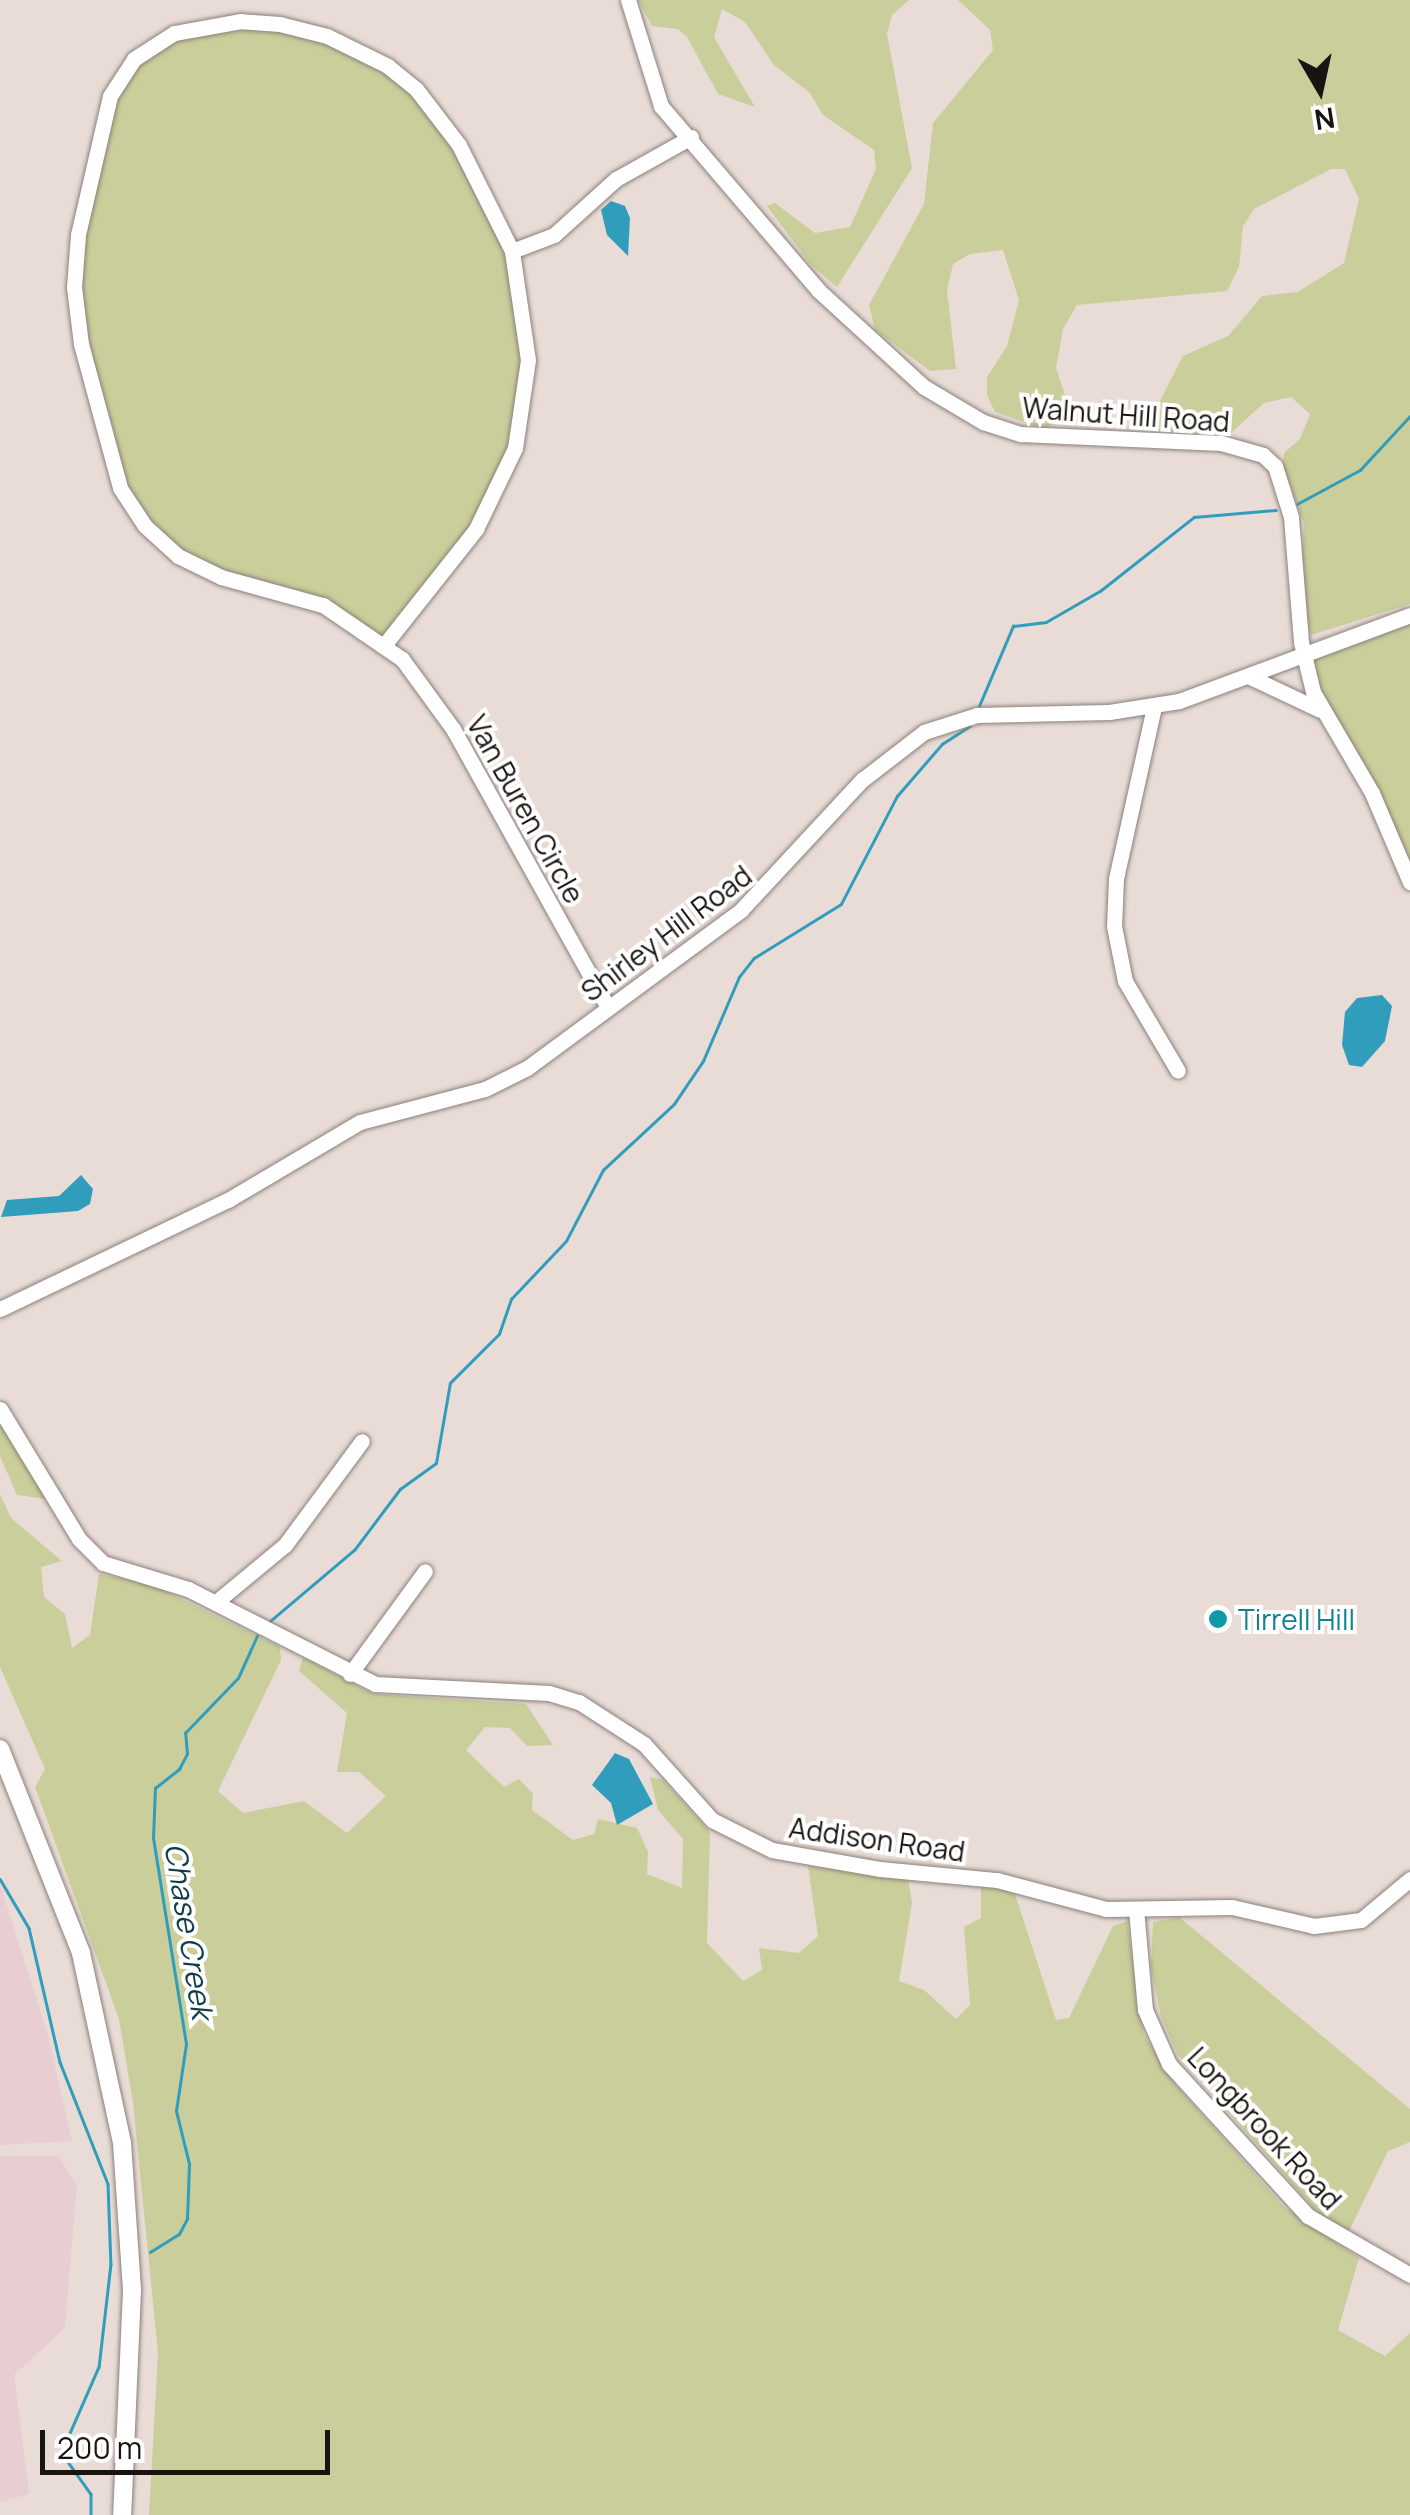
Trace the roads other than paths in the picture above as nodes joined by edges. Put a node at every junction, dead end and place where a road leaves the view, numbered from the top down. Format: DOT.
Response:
graph roads {
  1 [pos="628,0"];
  2 [pos="692,138"];
  3 [pos="512,251"];
  4 [pos="1410,615"];
  5 [pos="386,644"];
  6 [pos="1303,655"];
  7 [pos="1250,677"];
  8 [pos="1154,707"];
  9 [pos="1320,710"];
  10 [pos="1410,882"];
  11 [pos="608,1008"];
  12 [pos="1178,1072"];
  13 [pos="0,1310"];
  14 [pos="0,1408"];
  15 [pos="362,1441"];
  16 [pos="426,1571"];
  17 [pos="216,1602"];
  18 [pos="350,1674"];
  19 [pos="0,1748"];
  20 [pos="1410,1879"];
  21 [pos="1136,1910"];
  22 [pos="1410,2276"];
  23 [pos="122,2515"];
  1 -- 2 [label="street, Walnut Hill Road"];
  2 -- 3 [label="street"];
  2 -- 6 [label="street, Walnut Hill Road"];
  3 -- 5 [label="street, Van Buren Circle"];
  3 -- 5 [label="street, Van Buren Circle"];
  4 -- 6 [label="street, Shirley Hill Road"];
  5 -- 11 [label="street, Van Buren Circle"];
  6 -- 7 [label="street, Shirley Hill Road"];
  6 -- 9 [label="street, Walnut Hill Road"];
  7 -- 8 [label="street, Shirley Hill Road"];
  7 -- 9 [label="street"];
  8 -- 11 [label="street, Shirley Hill Road"];
  8 -- 12 [label="street"];
  9 -- 10 [label="street, Walnut Hill Road"];
  11 -- 13 [label="street, Shirley Hill Road"];
  14 -- 17 [label="street, Addison Road"];
  15 -- 17 [label="street"];
  16 -- 18 [label="street"];
  17 -- 18 [label="street, Addison Road"];
  18 -- 21 [label="street, Addison Road"];
  19 -- 23 [label="main road"];
  20 -- 21 [label="street, Addison Road"];
  21 -- 22 [label="street, Longbrook Road"];
}
